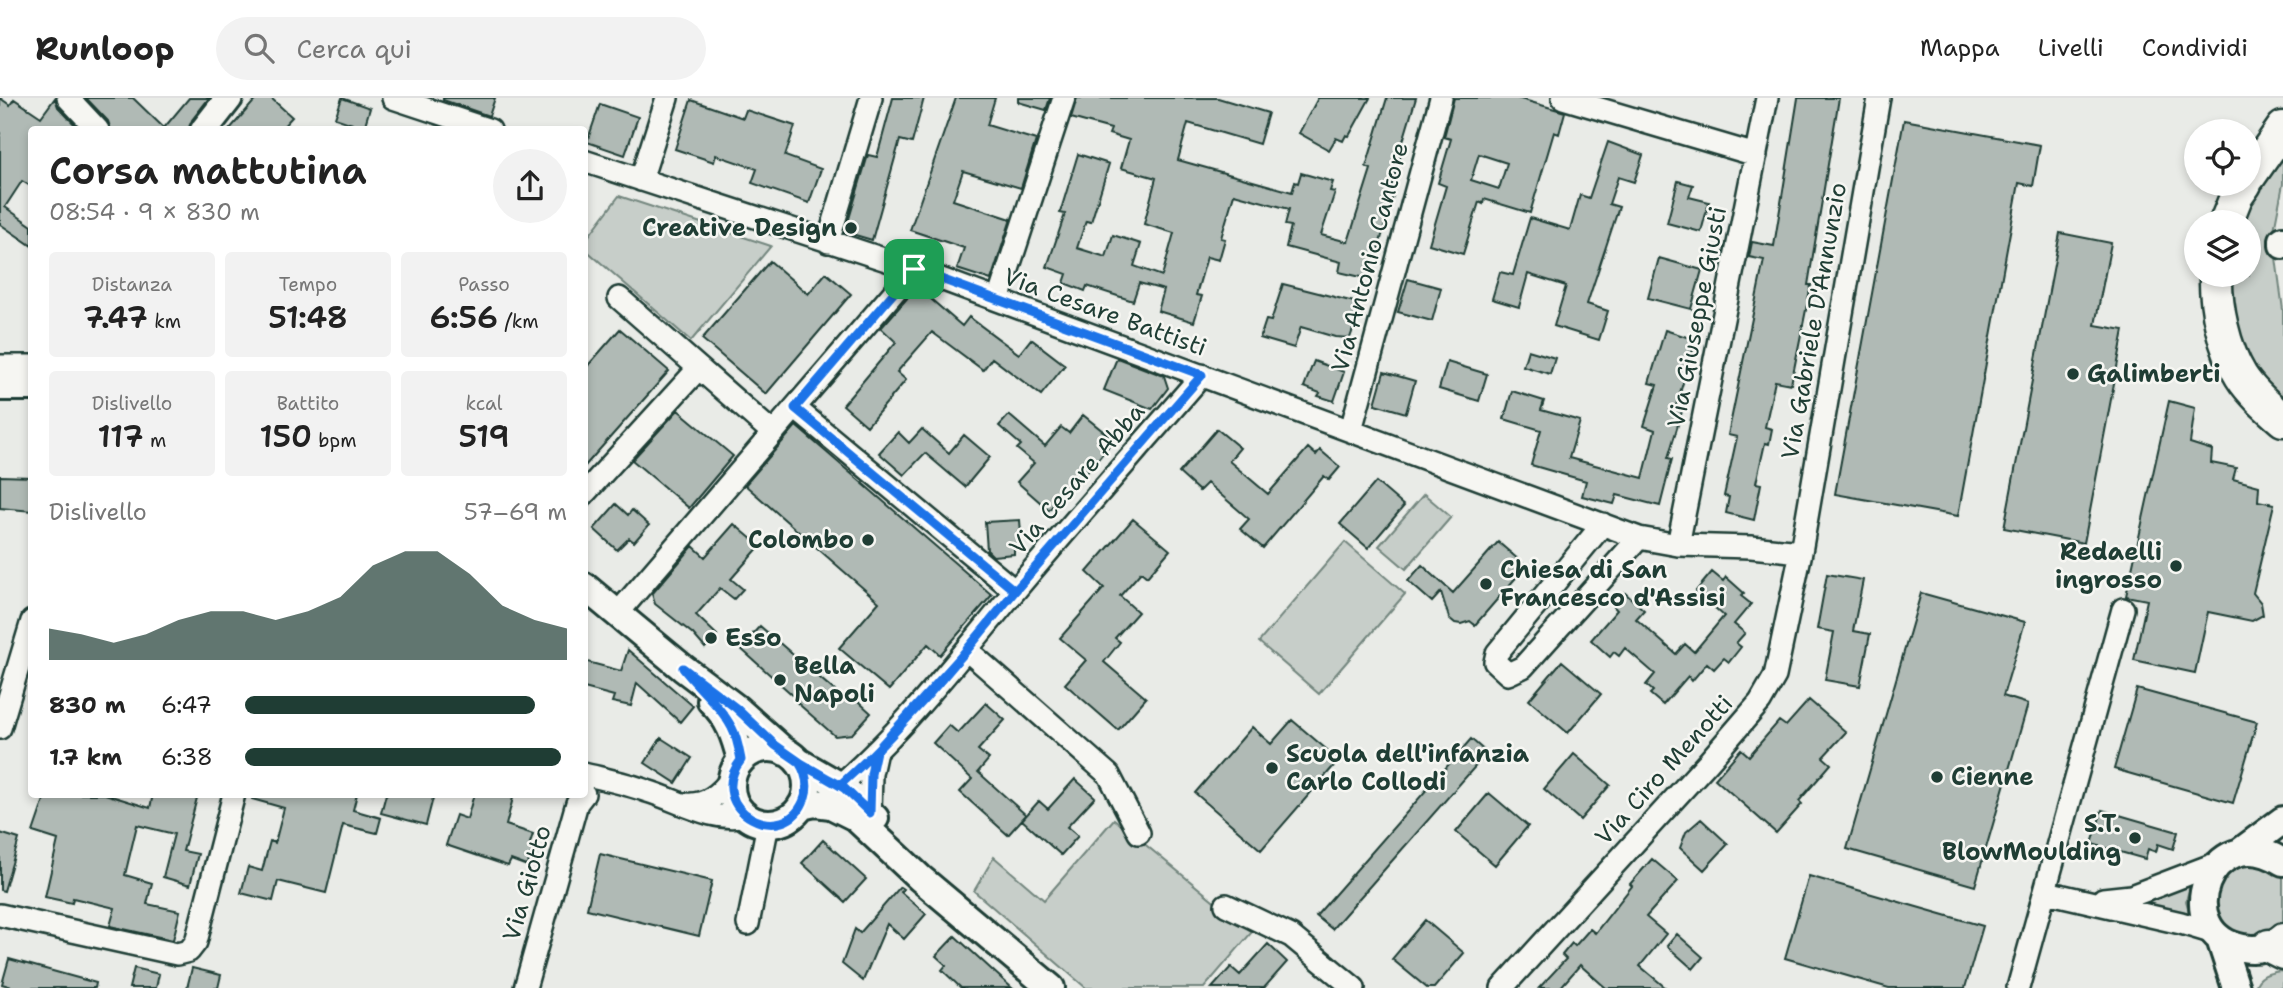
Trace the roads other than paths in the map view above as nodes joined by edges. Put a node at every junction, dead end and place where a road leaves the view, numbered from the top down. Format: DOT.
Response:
graph roads {
  1 [pos="68,98"];
  2 [pos="229,98"];
  3 [pos="393,98"];
  4 [pos="667,98"];
  5 [pos="871,98"];
  6 [pos="1064,98"];
  7 [pos="1441,98"];
  8 [pos="1563,98"];
  9 [pos="1766,98"];
  10 [pos="1880,98"];
  11 [pos="94,126"];
  12 [pos="207,126"];
  13 [pos="478,126"];
  14 [pos="2283,128"];
  15 [pos="1756,155"];
  16 [pos="2261,160"];
  17 [pos="588,162"];
  18 [pos="641,180"];
  19 [pos="2283,240"];
  20 [pos="828,242"];
  21 [pos="2283,245"];
  22 [pos="914,269"];
  23 [pos="2216,287"];
  24 [pos="620,298"];
  25 [pos="998,300"];
  26 [pos="0,366"];
  27 [pos="28,366"];
  28 [pos="699,368"];
  29 [pos="1202,375"];
  30 [pos="0,387"];
  31 [pos="28,387"];
  32 [pos="795,408"];
  33 [pos="2283,420"];
  34 [pos="1350,430"];
  35 [pos="773,433"];
  36 [pos="588,490"];
  37 [pos="1603,524"];
  38 [pos="1639,538"];
  39 [pos="1678,545"];
  40 [pos="1801,552"];
  41 [pos="588,589"];
  42 [pos="1015,591"];
  43 [pos="2123,610"];
  44 [pos="618,613"];
  45 [pos="28,634"];
  46 [pos="967,650"];
  47 [pos="683,668"];
  48 [pos="0,728"];
  49 [pos="876,751"];
  50 [pos="792,757"];
  51 [pos="737,769"];
  52 [pos="588,775"];
  53 [pos="840,785"];
  54 [pos="626,786"];
  55 [pos="588,791"];
  56 [pos="233,798"];
  57 [pos="579,798"];
  58 [pos="682,803"];
  59 [pos="801,806"];
  60 [pos="870,813"];
  61 [pos="757,819"];
  62 [pos="2283,820"];
  63 [pos="1139,833"];
  64 [pos="2230,857"];
  65 [pos="2283,862"];
  66 [pos="2046,892"];
  67 [pos="2088,901"];
  68 [pos="1226,905"];
  69 [pos="0,915"];
  70 [pos="975,923"];
  71 [pos="748,924"];
  72 [pos="2217,936"];
  73 [pos="2274,946"];
  74 [pos="525,988"];
  75 [pos="1051,988"];
  76 [pos="1354,988"];
  77 [pos="1502,988"];
  78 [pos="2018,988"];
  79 [pos="2238,988"];
  1 -- 11 [label="street"];
  2 -- 12 [label="main road"];
  3 -- 13 [label="street"];
  4 -- 18 [label="street"];
  5 -- 20 [label="street"];
  6 -- 25 [label="street"];
  7 -- 34 [label="street, Via Antonio Cantore"];
  8 -- 15 [label="street"];
  9 -- 15 [label="street, Via Giuseppe Giusti"];
  10 -- 40 [label="street, Via Gabriele D'Annunzio"];
  14 -- 16 [label="highway"];
  15 -- 39 [label="street, Via Giuseppe Giusti"];
  17 -- 18 [label="street, Via Cesare Battisti"];
  18 -- 20 [label="street, Via Cesare Battisti"];
  19 -- 21 [label="main road"];
  20 -- 22 [label="street, Via Cesare Battisti"];
  22 -- 25 [label="street, Via Cesare Battisti"];
  22 -- 32 [label="street"];
  23 -- 33 [label="highway"];
  24 -- 28 [label="street"];
  25 -- 29 [label="street, Via Cesare Battisti"];
  26 -- 27 [label="street"];
  28 -- 35 [label="street"];
  28 -- 36 [label="street"];
  29 -- 34 [label="street, Via Cesare Battisti"];
  29 -- 42 [label="street, Via Cesare Abba"];
  30 -- 31 [label="main road"];
  32 -- 35 [label="street"];
  32 -- 42 [label="street"];
  34 -- 37 [label="street, Via Cesare Battisti"];
  35 -- 44 [label="street"];
  37 -- 38 [label="street, Via Cesare Battisti"];
  37 -- 38 [label="street"];
  38 -- 39 [label="street, Via Cesare Battisti"];
  39 -- 40 [label="street, Via Cesare Battisti"];
  40 -- 77 [label="street, Via Ciro Menotti"];
  41 -- 44 [label="main road"];
  42 -- 46 [label="street, Via Cesare Abba"];
  43 -- 66 [label="street"];
  44 -- 47 [label="main road"];
  45 -- 48 [label="street"];
  46 -- 49 [label="street, Via Cesare Abba"];
  46 -- 63 [label="street"];
  47 -- 50 [label="main road"];
  47 -- 51 [label="main road"];
  49 -- 53 [label="street, Via Cesare Abba"];
  49 -- 60 [label="street"];
  50 -- 51 [label="main road"];
  50 -- 53 [label="main road"];
  50 -- 59 [label="main road"];
  51 -- 58 [label="street"];
  51 -- 61 [label="main road"];
  52 -- 54 [label="street"];
  53 -- 60 [label="main road"];
  54 -- 55 [label="street, Via Giotto"];
  54 -- 58 [label="street"];
  56 -- 69 [label="street"];
  57 -- 74 [label="street, Via Giotto"];
  58 -- 61 [label="street"];
  59 -- 61 [label="main road"];
  59 -- 70 [label="main road"];
  60 -- 70 [label="main road"];
  61 -- 71 [label="street"];
  62 -- 64 [label="main road"];
  64 -- 65 [label="main road"];
  64 -- 67 [label="street"];
  64 -- 72 [label="main road"];
  66 -- 67 [label="street"];
  66 -- 78 [label="street"];
  67 -- 72 [label="street"];
  68 -- 76 [label="street"];
  70 -- 75 [label="main road"];
  72 -- 73 [label="main road"];
  72 -- 79 [label="main road"];
  73 -- 79 [label="main road"];
}
